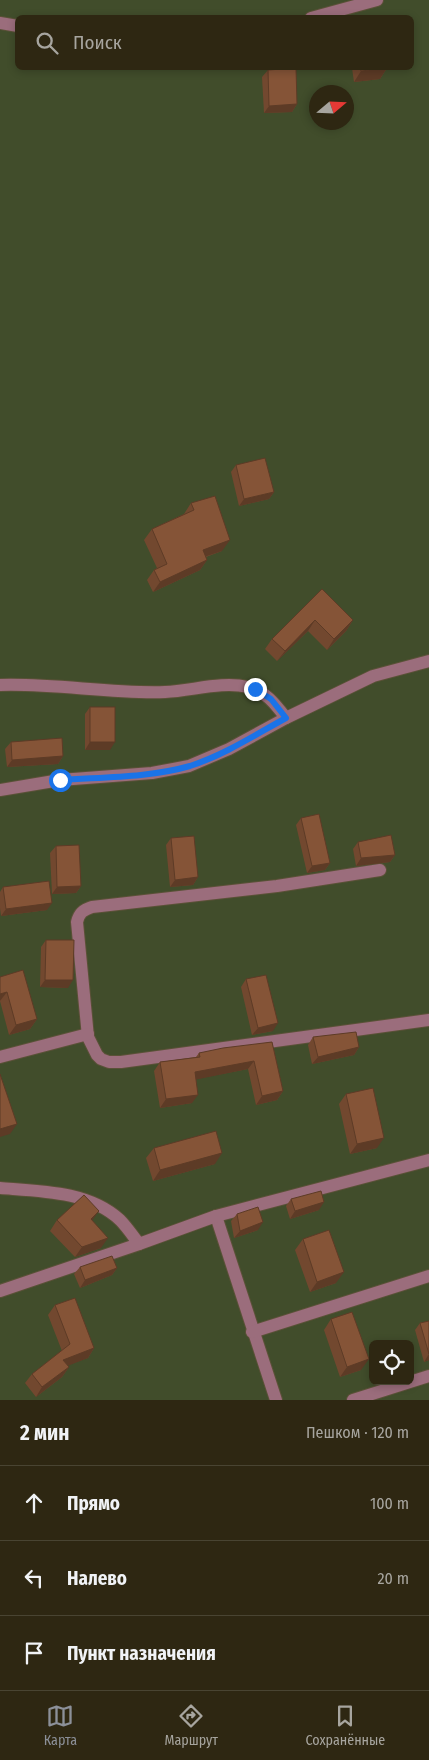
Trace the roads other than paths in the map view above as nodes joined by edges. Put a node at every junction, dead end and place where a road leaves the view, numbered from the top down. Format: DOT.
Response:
graph roads {
  1 [pos="377,0"];
  2 [pos="322,15"];
  3 [pos="0,23"];
  4 [pos="15,26"];
  5 [pos="429,662"];
  6 [pos="0,685"];
  7 [pos="286,718"];
  8 [pos="0,790"];
  9 [pos="380,870"];
  10 [pos="429,1020"];
  11 [pos="88,1034"];
  12 [pos="0,1057"];
  13 [pos="429,1160"];
  14 [pos="0,1188"];
  15 [pos="216,1216"];
  16 [pos="139,1244"];
  17 [pos="429,1276"];
  18 [pos="0,1290"];
  19 [pos="252,1332"];
  20 [pos="429,1376"];
  21 [pos="276,1400"];
  22 [pos="353,1400"];
  1 -- 2 [label="street"];
  3 -- 4 [label="street"];
  5 -- 7 [label="street"];
  6 -- 7 [label="street"];
  7 -- 8 [label="street"];
  9 -- 11 [label="street"];
  10 -- 11 [label="street"];
  11 -- 12 [label="street"];
  13 -- 15 [label="street"];
  14 -- 16 [label="street"];
  15 -- 16 [label="street"];
  15 -- 19 [label="street"];
  16 -- 18 [label="street"];
  17 -- 19 [label="street"];
  19 -- 21 [label="street"];
  20 -- 22 [label="street"];
}
